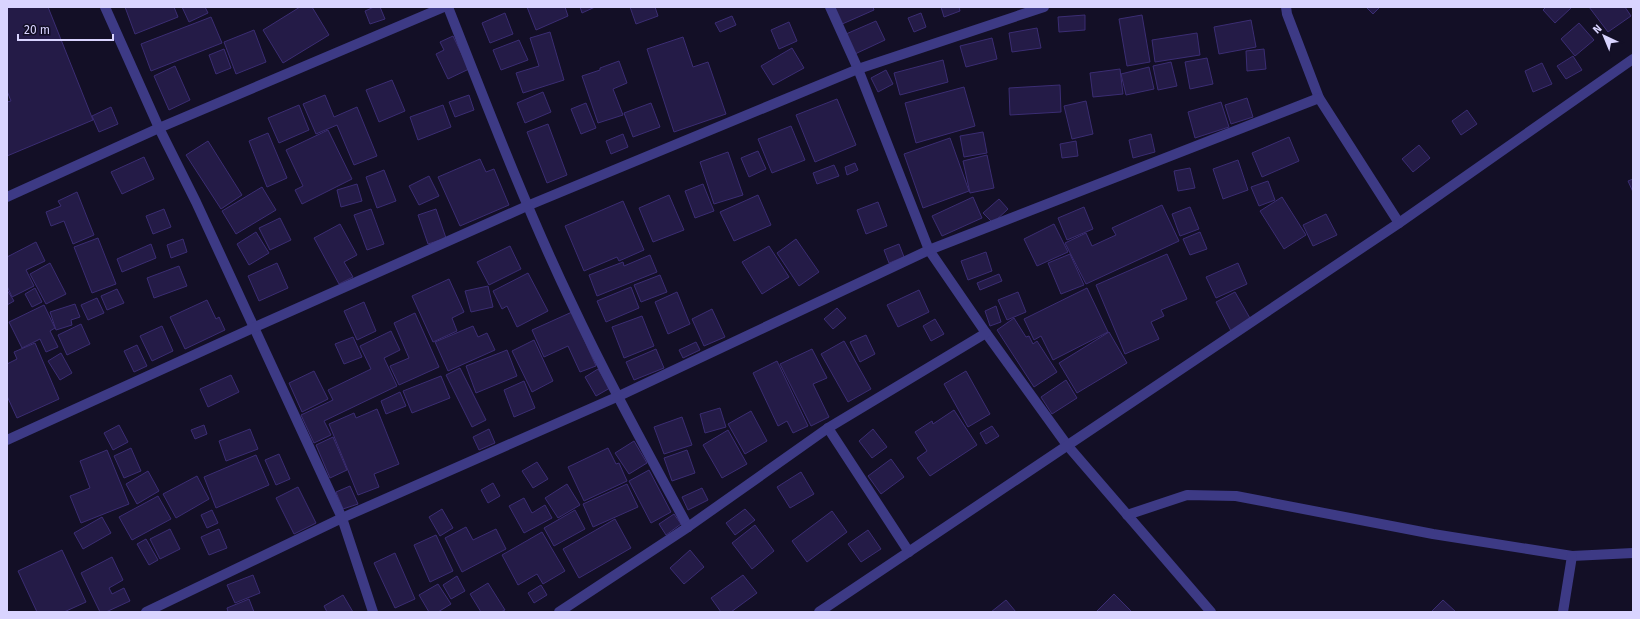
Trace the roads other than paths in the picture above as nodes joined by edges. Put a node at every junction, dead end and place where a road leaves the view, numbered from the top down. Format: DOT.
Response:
graph roads {
  1 [pos="105,7"];
  2 [pos="444,7"];
  3 [pos="448,7"];
  4 [pos="830,7"];
  5 [pos="1044,7"];
  6 [pos="1286,7"];
  7 [pos="1633,59"];
  8 [pos="858,68"];
  9 [pos="1320,98"];
  10 [pos="159,128"];
  11 [pos="7,197"];
  12 [pos="527,206"];
  13 [pos="1399,223"];
  14 [pos="929,250"];
  15 [pos="253,328"];
  16 [pos="986,333"];
  17 [pos="619,396"];
  18 [pos="828,428"];
  19 [pos="7,440"];
  20 [pos="1067,445"];
  21 [pos="1127,515"];
  22 [pos="342,518"];
  23 [pos="688,527"];
  24 [pos="909,552"];
  25 [pos="1633,553"];
  26 [pos="1572,556"];
  27 [pos="828,608"];
  28 [pos="146,612"];
  29 [pos="373,612"];
  30 [pos="559,612"];
  31 [pos="819,612"];
  32 [pos="1211,612"];
  33 [pos="1563,612"];
  1 -- 10 [label="street"];
  2 -- 10 [label="street"];
  3 -- 12 [label="street"];
  4 -- 8 [label="street"];
  5 -- 8 [label="street"];
  6 -- 9 [label="street"];
  7 -- 13 [label="street"];
  8 -- 12 [label="street"];
  8 -- 14 [label="street"];
  9 -- 13 [label="street"];
  9 -- 14 [label="street"];
  10 -- 11 [label="street"];
  10 -- 15 [label="street"];
  12 -- 15 [label="street"];
  12 -- 17 [label="street"];
  13 -- 20 [label="street"];
  14 -- 16 [label="street"];
  14 -- 17 [label="street"];
  15 -- 19 [label="street"];
  15 -- 22 [label="street"];
  16 -- 18 [label="street"];
  16 -- 20 [label="street"];
  17 -- 22 [label="street"];
  17 -- 23 [label="street"];
  18 -- 23 [label="street"];
  18 -- 24 [label="street"];
  20 -- 21 [label="street"];
  20 -- 24 [label="street"];
  21 -- 26 [label="street"];
  21 -- 32 [label="street"];
  22 -- 28 [label="street"];
  22 -- 29 [label="street"];
  23 -- 30 [label="street"];
  24 -- 27 [label="street"];
  25 -- 26 [label="street"];
  26 -- 33 [label="street"];
  27 -- 31 [label="street"];
}
